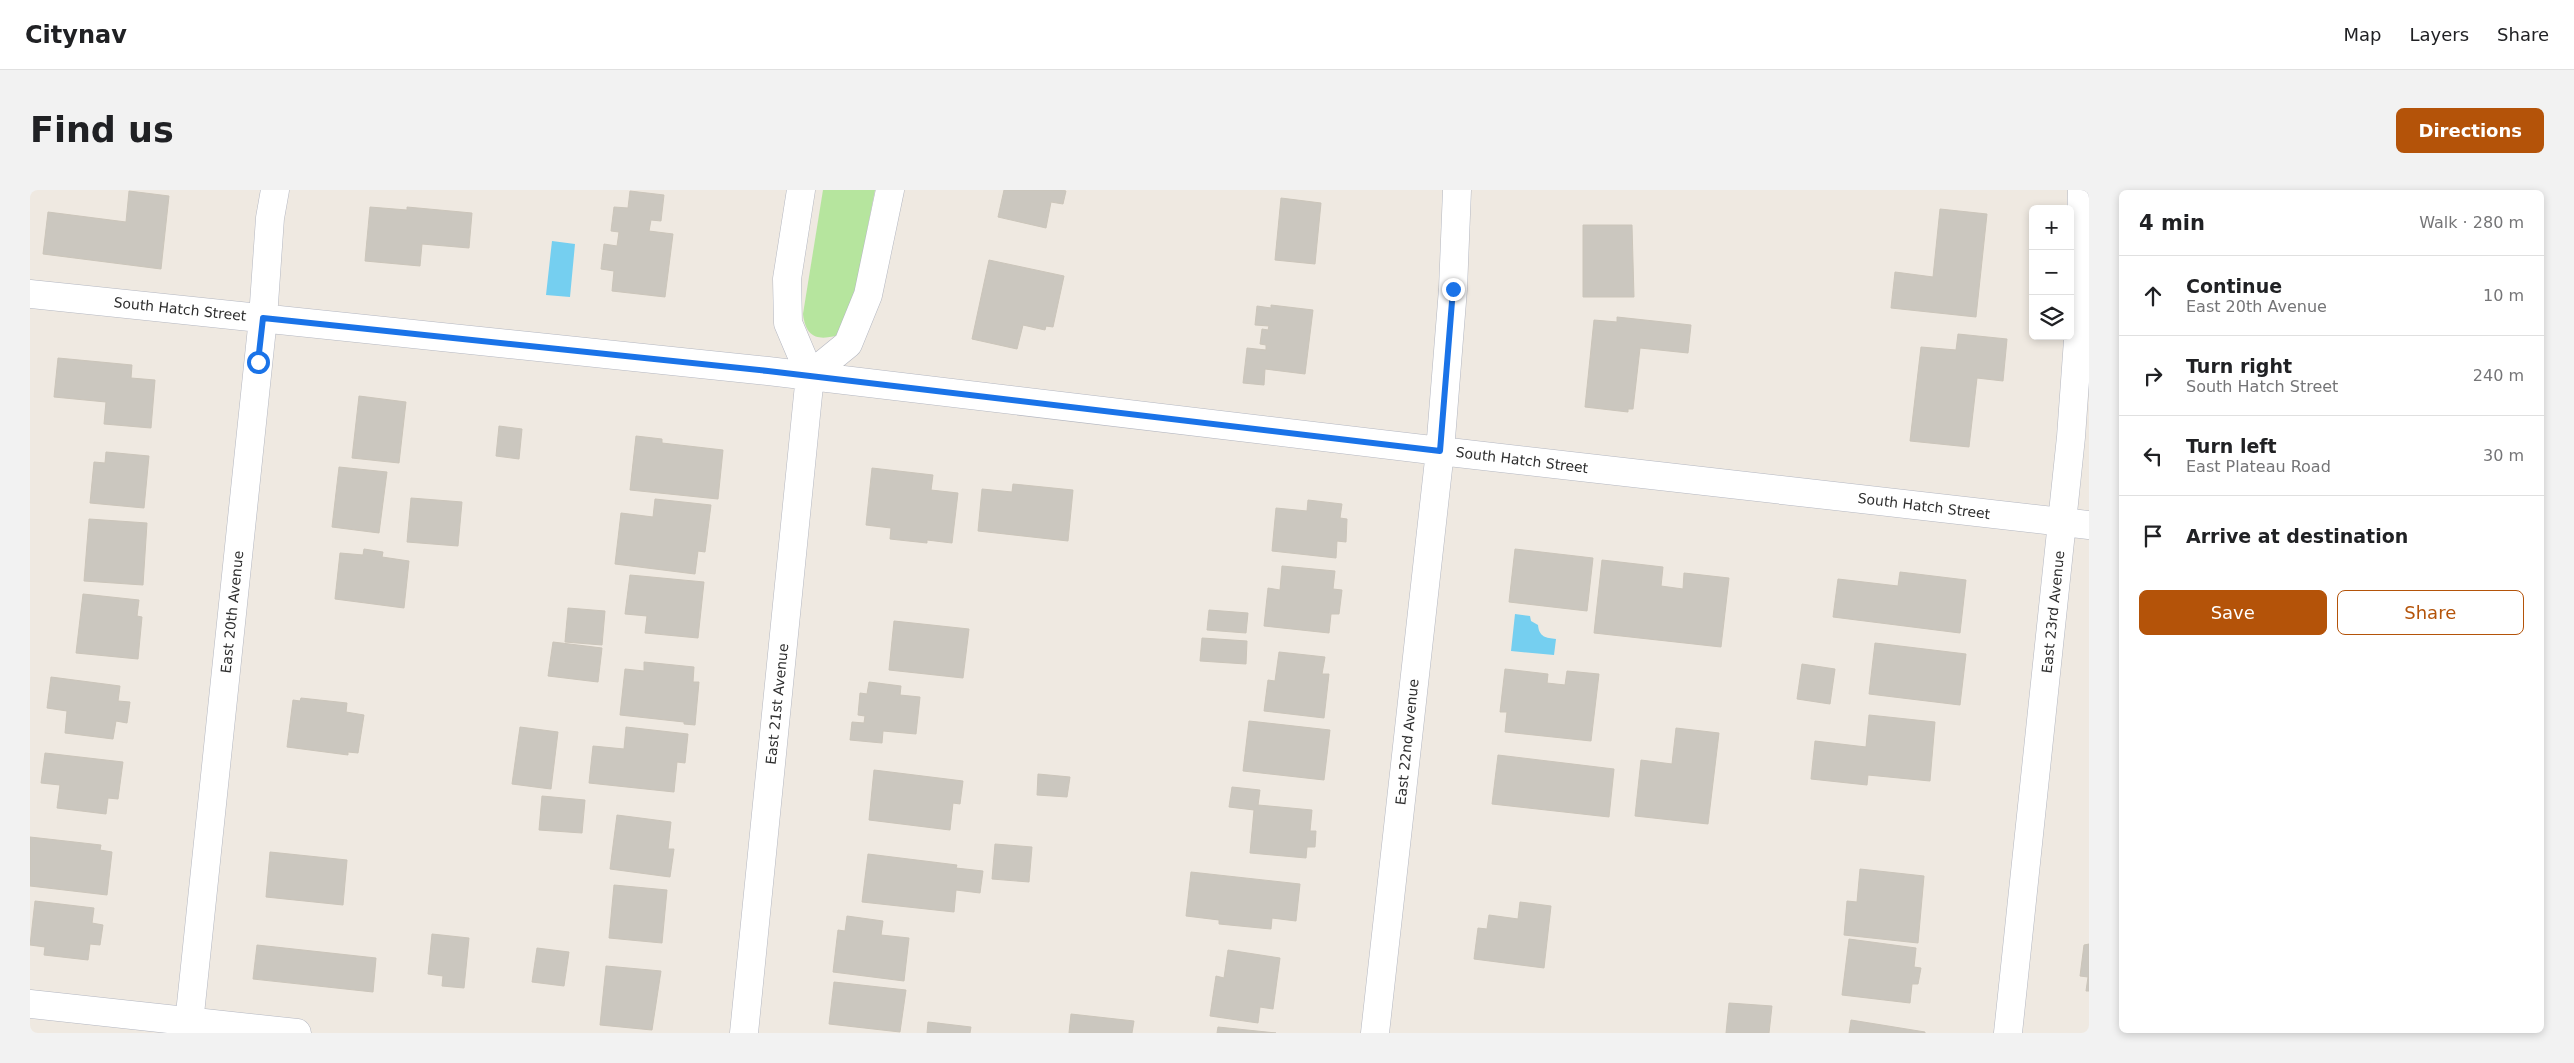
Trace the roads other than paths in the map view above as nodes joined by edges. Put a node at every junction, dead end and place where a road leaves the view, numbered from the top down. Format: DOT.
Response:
graph roads {
  1 [pos="275,190"];
  2 [pos="800,190"];
  3 [pos="890,190"];
  4 [pos="1457,190"];
  5 [pos="2082,190"];
  6 [pos="30,294"];
  7 [pos="263,318"];
  8 [pos="810,375"];
  9 [pos="1440,451"];
  10 [pos="2076,524"];
  11 [pos="30,1004"];
  12 [pos="188,1027"];
  13 [pos="296,1033"];
  14 [pos="744,1033"];
  15 [pos="1375,1033"];
  16 [pos="2008,1033"];
  1 -- 7 [label="street, East 20th Avenue"];
  2 -- 8 [label="street"];
  3 -- 8 [label="street"];
  4 -- 9 [label="street, East 22nd Avenue"];
  5 -- 10 [label="street, East 23rd Avenue"];
  6 -- 7 [label="street, South Hatch Street"];
  7 -- 8 [label="street, South Hatch Street"];
  7 -- 12 [label="street, East 20th Avenue"];
  8 -- 9 [label="street, South Hatch Street"];
  8 -- 14 [label="street, East 21st Avenue"];
  9 -- 10 [label="street, South Hatch Street"];
  9 -- 15 [label="street, East 22nd Avenue"];
  10 -- 16 [label="street, East 23rd Avenue"];
  11 -- 12 [label="street"];
  12 -- 13 [label="street"];
}
